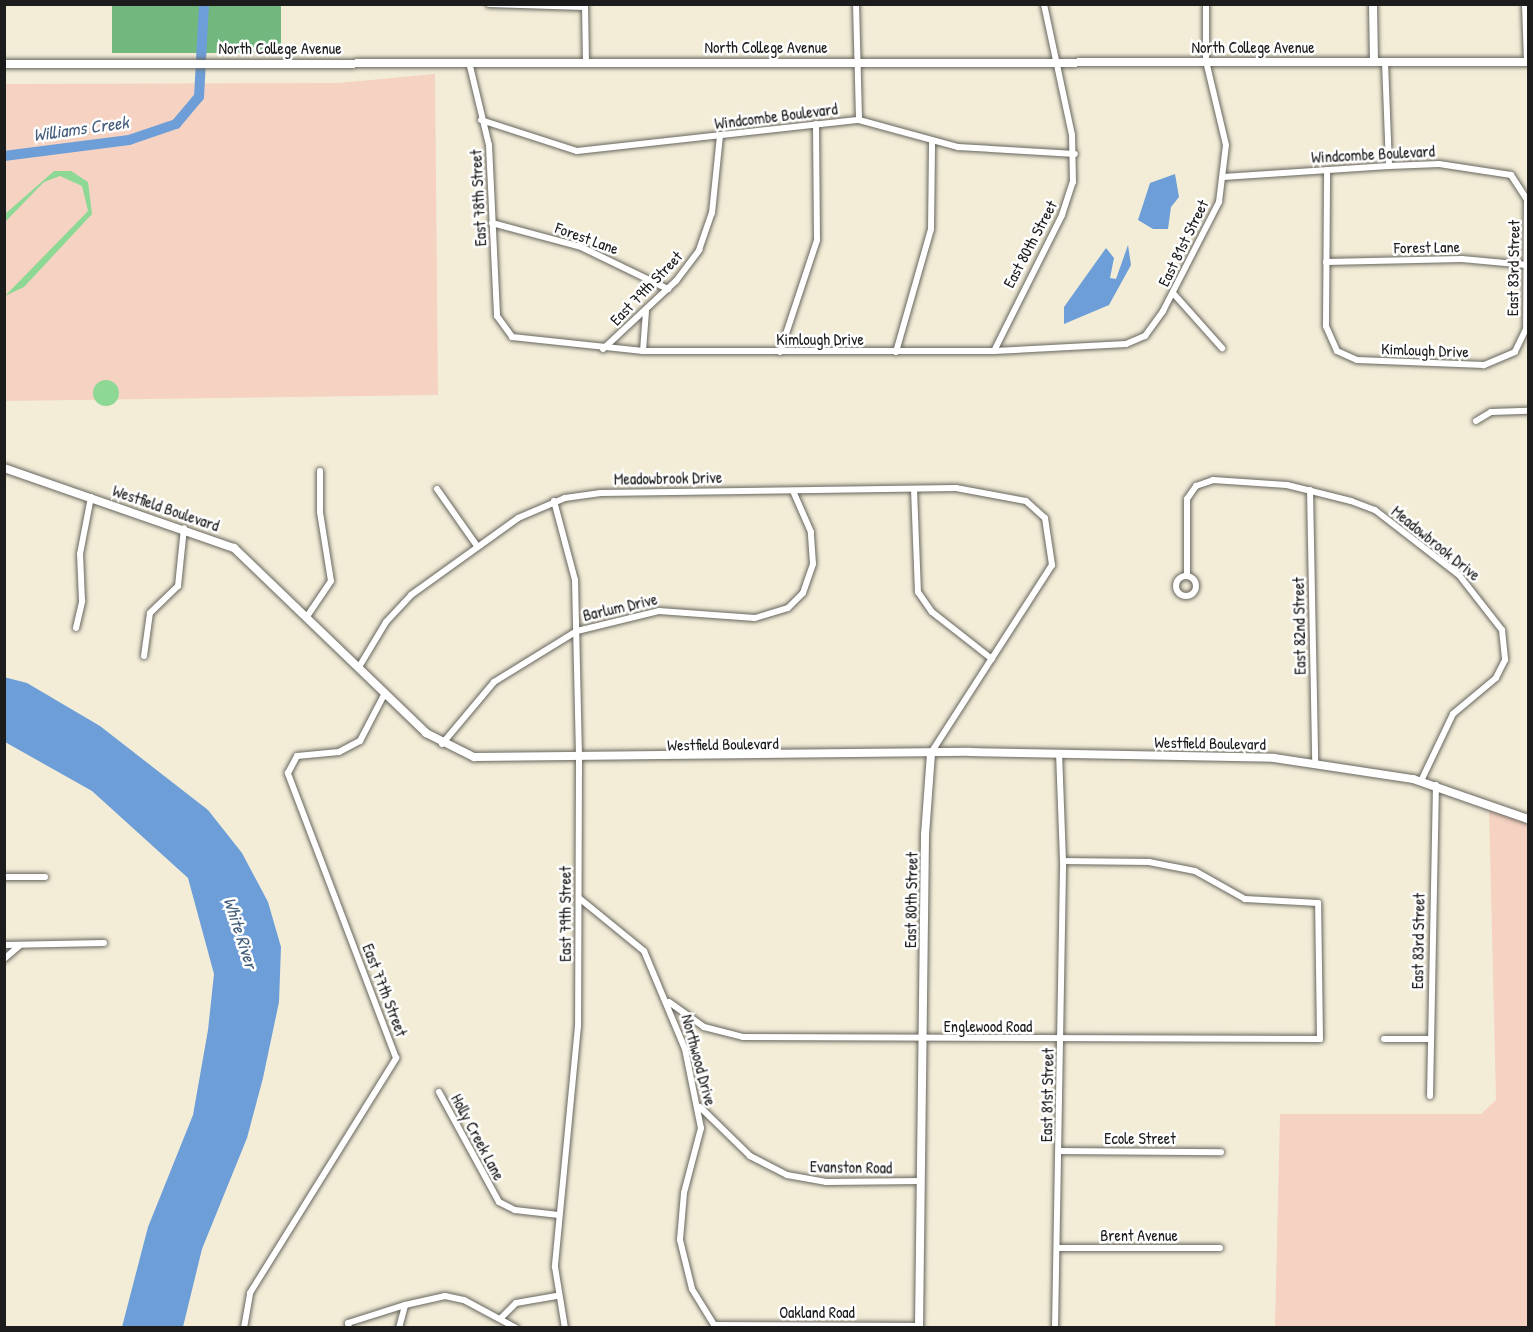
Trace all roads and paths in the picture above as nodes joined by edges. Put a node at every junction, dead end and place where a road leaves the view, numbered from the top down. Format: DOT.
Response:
graph roads {
  1 [pos="489,4"];
  2 [pos="856,4"];
  3 [pos="1044,4"];
  4 [pos="1206,4"];
  5 [pos="1373,4"];
  6 [pos="1525,4"];
  7 [pos="585,6"];
  8 [pos="1206,61"];
  9 [pos="856,62"];
  10 [pos="1054,62"];
  11 [pos="1374,62"];
  12 [pos="1385,62"];
  13 [pos="1528,62"];
  14 [pos="469,63"];
  15 [pos="586,63"];
  16 [pos="4,64"];
  17 [pos="482,120"];
  18 [pos="859,120"];
  19 [pos="816,124"];
  20 [pos="720,135"];
  21 [pos="932,141"];
  22 [pos="1075,154"];
  23 [pos="1389,166"];
  24 [pos="1327,170"];
  25 [pos="1223,177"];
  26 [pos="1520,183"];
  27 [pos="492,223"];
  28 [pos="1326,262"];
  29 [pos="1527,265"];
  30 [pos="668,289"];
  31 [pos="1173,293"];
  32 [pos="646,310"];
  33 [pos="505,332"];
  34 [pos="1138,341"];
  35 [pos="1222,348"];
  36 [pos="603,349"];
  37 [pos="643,351"];
  38 [pos="994,351"];
  39 [pos="780,352"];
  40 [pos="896,352"];
  41 [pos="1515,352"];
  42 [pos="1528,411"];
  43 [pos="1476,421"];
  44 [pos="4,468"];
  45 [pos="320,471"];
  46 [pos="437,489"];
  47 [pos="914,489"];
  48 [pos="1310,490"];
  49 [pos="793,491"];
  50 [pos="91,497"];
  51 [pos="554,501"];
  52 [pos="184,527"];
  53 [pos="477,546"];
  54 [pos="1187,576"];
  55 [pos="308,615"];
  56 [pos="76,628"];
  57 [pos="577,631"];
  58 [pos="144,656"];
  59 [pos="992,659"];
  60 [pos="359,667"];
  61 [pos="385,693"];
  62 [pos="442,744"];
  63 [pos="931,753"];
  64 [pos="1059,754"];
  65 [pos="579,760"];
  66 [pos="1315,761"];
  67 [pos="1421,781"];
  68 [pos="1436,785"];
  69 [pos="1528,819"];
  70 [pos="1063,861"];
  71 [pos="4,877"];
  72 [pos="45,877"];
  73 [pos="579,898"];
  74 [pos="104,943"];
  75 [pos="4,945"];
  76 [pos="21,945"];
  77 [pos="4,959"];
  78 [pos="669,1002"];
  79 [pos="923,1039"];
  80 [pos="1384,1039"];
  81 [pos="1431,1039"];
  82 [pos="1061,1040"];
  83 [pos="439,1092"];
  84 [pos="1430,1096"];
  85 [pos="700,1106"];
  86 [pos="1059,1151"];
  87 [pos="1221,1152"];
  88 [pos="920,1181"];
  89 [pos="558,1215"];
  90 [pos="1058,1248"];
  91 [pos="1220,1248"];
  92 [pos="556,1296"];
  93 [pos="405,1305"];
  94 [pos="501,1318"];
  95 [pos="715,1326"];
  96 [pos="919,1327"];
  97 [pos="244,1328"];
  98 [pos="349,1328"];
  99 [pos="399,1328"];
  100 [pos="516,1328"];
  101 [pos="565,1328"];
  102 [pos="1055,1328"];
  1 -- 7 [label="street"];
  2 -- 9 [label="street"];
  3 -- 10 [label="street, East 80th Street"];
  4 -- 8 [label="street, East 81st Street"];
  5 -- 11 [label="street"];
  6 -- 13 [label="street"];
  7 -- 15 [label="street"];
  8 -- 10 [label="main road, North College Avenue"];
  8 -- 11 [label="main road, North College Avenue"];
  8 -- 25 [label="street, East 81st Street"];
  9 -- 10 [label="main road, North College Avenue"];
  9 -- 15 [label="main road, North College Avenue"];
  9 -- 18 [label="street"];
  10 -- 22 [label="street, East 80th Street"];
  11 -- 12 [label="main road, North College Avenue"];
  12 -- 13 [label="main road, North College Avenue"];
  12 -- 23 [label="street"];
  14 -- 15 [label="main road, North College Avenue"];
  14 -- 16 [label="main road, North College Avenue"];
  14 -- 17 [label="street, East 78th Street"];
  17 -- 20 [label="street, Windcombe Boulevard"];
  17 -- 27 [label="street, East 78th Street"];
  18 -- 19 [label="street, Windcombe Boulevard"];
  18 -- 21 [label="street, Windcombe Boulevard"];
  19 -- 20 [label="street, Windcombe Boulevard"];
  19 -- 39 [label="street"];
  20 -- 30 [label="street, East 79th Street"];
  21 -- 22 [label="street, Windcombe Boulevard"];
  21 -- 40 [label="street"];
  22 -- 38 [label="street, East 80th Street"];
  23 -- 24 [label="street, Windcombe Boulevard"];
  23 -- 26 [label="street, Windcombe Boulevard"];
  24 -- 25 [label="street, Windcombe Boulevard"];
  24 -- 28 [label="street"];
  25 -- 31 [label="street, East 81st Street"];
  26 -- 29 [label="street, East 83rd Street"];
  27 -- 30 [label="street, Forest Lane"];
  27 -- 33 [label="street, East 78th Street"];
  28 -- 29 [label="street, Forest Lane"];
  28 -- 41 [label="street, Kimlough Drive"];
  29 -- 41 [label="street, East 83rd Street"];
  30 -- 32 [label="street, East 79th Street"];
  31 -- 34 [label="street, East 81st Street"];
  31 -- 35 [label="street"];
  32 -- 36 [label="street, East 79th Street"];
  32 -- 37 [label="street"];
  33 -- 36 [label="street, Kimlough Drive"];
  34 -- 38 [label="street, Kimlough Drive"];
  36 -- 37 [label="street, Kimlough Drive"];
  37 -- 39 [label="street, Kimlough Drive"];
  38 -- 40 [label="street, Kimlough Drive"];
  39 -- 40 [label="street, Kimlough Drive"];
  42 -- 43 [label="street"];
  44 -- 50 [label="street, Westfield Boulevard"];
  45 -- 55 [label="street"];
  46 -- 53 [label="street"];
  47 -- 49 [label="street, Meadowbrook Drive"];
  47 -- 59 [label="street"];
  47 -- 59 [label="street, Meadowbrook Drive"];
  48 -- 54 [label="street, Meadowbrook Drive"];
  48 -- 66 [label="street, East 82nd Street"];
  48 -- 67 [label="street, Meadowbrook Drive"];
  49 -- 51 [label="street, Meadowbrook Drive"];
  49 -- 57 [label="street, Barlum Drive"];
  50 -- 52 [label="street, Westfield Boulevard"];
  50 -- 56 [label="street"];
  51 -- 53 [label="street, Meadowbrook Drive"];
  51 -- 57 [label="street, East 79th Street"];
  52 -- 55 [label="street, Westfield Boulevard"];
  52 -- 58 [label="street"];
  53 -- 60 [label="street, Meadowbrook Drive"];
  55 -- 60 [label="street, Westfield Boulevard"];
  57 -- 62 [label="street, Barlum Drive"];
  57 -- 65 [label="street, East 79th Street"];
  59 -- 63 [label="street"];
  60 -- 61 [label="street, Westfield Boulevard"];
  61 -- 62 [label="street, Westfield Boulevard"];
  61 -- 97 [label="street, East 77th Street"];
  62 -- 65 [label="street, Westfield Boulevard"];
  63 -- 64 [label="street, Westfield Boulevard"];
  63 -- 65 [label="street, Westfield Boulevard"];
  63 -- 79 [label="street, East 80th Street"];
  64 -- 66 [label="street, Westfield Boulevard"];
  64 -- 70 [label="street, East 81st Street"];
  65 -- 73 [label="street, East 79th Street"];
  66 -- 67 [label="street, Westfield Boulevard"];
  67 -- 68 [label="street, Westfield Boulevard"];
  68 -- 69 [label="street, Westfield Boulevard"];
  68 -- 81 [label="street, East 83rd Street"];
  70 -- 82 [label="street, East 81st Street"];
  70 -- 82 [label="street, Englewood Road"];
  71 -- 72 [label="street"];
  73 -- 78 [label="street, Northwood Drive"];
  73 -- 89 [label="street, East 79th Street"];
  74 -- 76 [label="street"];
  75 -- 76 [label="street"];
  76 -- 77 [label="street"];
  78 -- 79 [label="street, Englewood Road"];
  78 -- 85 [label="street, Northwood Drive"];
  79 -- 82 [label="street, Englewood Road"];
  79 -- 88 [label="street, East 80th Street"];
  80 -- 81 [label="street"];
  81 -- 84 [label="street, East 83rd Street"];
  82 -- 86 [label="street, East 81st Street"];
  83 -- 89 [label="street, Holly Creek Lane"];
  85 -- 88 [label="street, Evanston Road"];
  85 -- 95 [label="street, Northwood Drive"];
  86 -- 87 [label="street, Ecole Street"];
  86 -- 90 [label="street, East 81st Street"];
  88 -- 96 [label="street, East 80th Street"];
  89 -- 92 [label="street, East 79th Street"];
  90 -- 91 [label="street, Brent Avenue"];
  90 -- 102 [label="street, East 81st Street"];
  92 -- 94 [label="street"];
  92 -- 101 [label="street, East 79th Street"];
  93 -- 94 [label="street"];
  93 -- 98 [label="street"];
  93 -- 99 [label="street"];
  94 -- 100 [label="street"];
  95 -- 96 [label="street, Oakland Road"];
}
